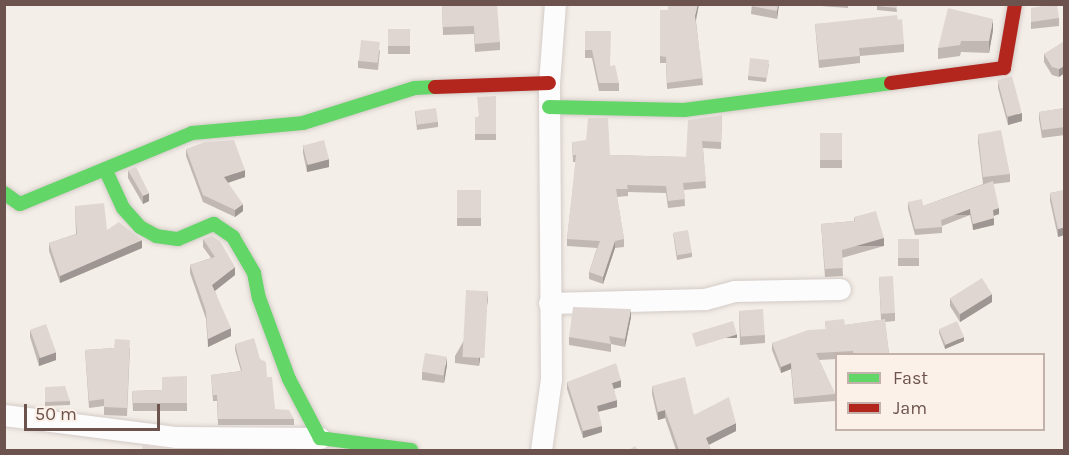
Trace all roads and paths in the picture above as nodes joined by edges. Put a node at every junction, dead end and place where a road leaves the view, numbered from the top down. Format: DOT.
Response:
graph roads {
  1 [pos="555,4"];
  2 [pos="1015,4"];
  3 [pos="549,83"];
  4 [pos="549,106"];
  5 [pos="106,171"];
  6 [pos="10,204"];
  7 [pos="840,289"];
  8 [pos="549,303"];
  9 [pos="4,415"];
  10 [pos="320,438"];
  11 [pos="411,450"];
  12 [pos="541,450"];
  1 -- 3 [label="street"];
  2 -- 4 [label="street"];
  3 -- 4 [label="street"];
  3 -- 5 [label="street"];
  4 -- 8 [label="street"];
  5 -- 6 [label="street"];
  5 -- 10 [label="street"];
  7 -- 8 [label="street"];
  8 -- 12 [label="street"];
  9 -- 10 [label="street"];
  10 -- 11 [label="street"];
}
